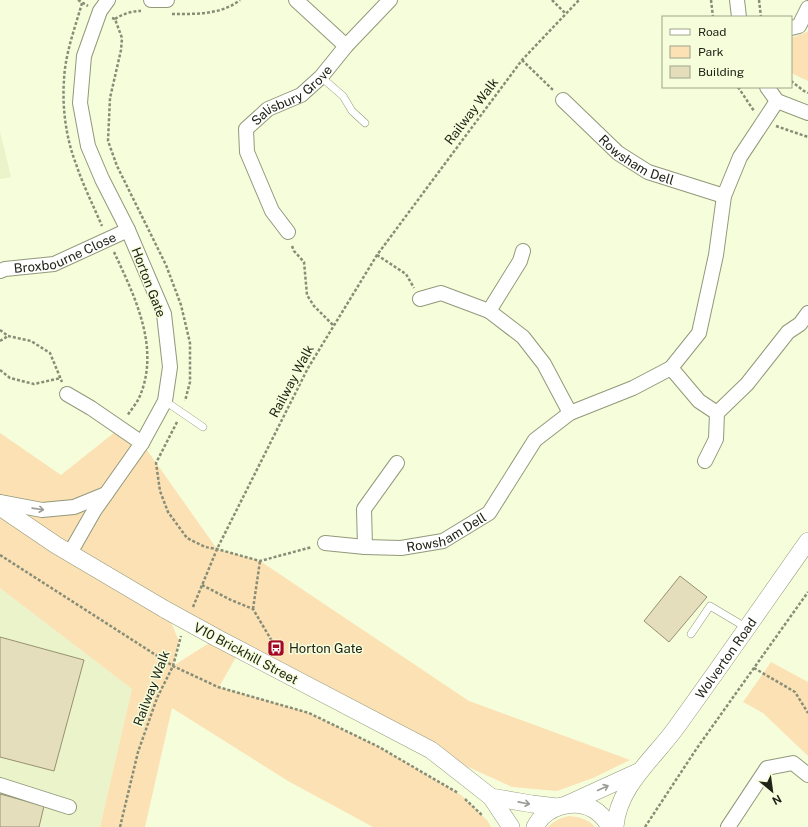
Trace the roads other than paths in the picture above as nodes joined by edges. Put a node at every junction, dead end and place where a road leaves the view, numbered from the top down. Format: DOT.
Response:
graph roads {
  1 [pos="108,0"];
  2 [pos="167,0"];
  3 [pos="296,0"];
  4 [pos="390,0"];
  5 [pos="737,0"];
  6 [pos="149,6"];
  7 [pos="808,8"];
  8 [pos="739,16"];
  9 [pos="792,28"];
  10 [pos="346,46"];
  11 [pos="321,76"];
  12 [pos="768,88"];
  13 [pos="563,100"];
  14 [pos="777,101"];
  15 [pos="808,113"];
  16 [pos="365,123"];
  17 [pos="724,196"];
  18 [pos="128,230"];
  19 [pos="288,232"];
  20 [pos="523,251"];
  21 [pos="0,271"];
  22 [pos="420,299"];
  23 [pos="489,311"];
  24 [pos="808,313"];
  25 [pos="671,368"];
  26 [pos="67,394"];
  27 [pos="165,401"];
  28 [pos="570,413"];
  29 [pos="717,414"];
  30 [pos="203,427"];
  31 [pos="142,443"];
  32 [pos="705,461"];
  33 [pos="397,463"];
  34 [pos="106,494"];
  35 [pos="0,502"];
  36 [pos="0,507"];
  37 [pos="808,541"];
  38 [pos="325,543"];
  39 [pos="365,546"];
  40 [pos="70,554"];
  41 [pos="747,628"];
  42 [pos="691,634"];
  43 [pos="638,772"];
  44 [pos="808,775"];
  45 [pos="0,785"];
  46 [pos="491,796"];
  47 [pos="562,806"];
  48 [pos="69,807"];
  49 [pos="511,827"];
  50 [pos="535,827"];
  51 [pos="610,827"];
  52 [pos="615,827"];
  53 [pos="728,827"];
  1 -- 18 [label="street, Horton Gate"];
  2 -- 6 [label="street"];
  3 -- 10 [label="street"];
  4 -- 10 [label="street, Salisbury Grove"];
  5 -- 8 [label="street"];
  7 -- 9 [label="street"];
  10 -- 11 [label="street, Salisbury Grove"];
  11 -- 16 [label="lane"];
  11 -- 19 [label="street, Salisbury Grove"];
  12 -- 14 [label="street"];
  13 -- 17 [label="street, Rowsham Dell"];
  14 -- 15 [label="street"];
  14 -- 17 [label="street, Rowsham Dell"];
  17 -- 25 [label="street, Rowsham Dell"];
  18 -- 21 [label="street, Broxbourne Close"];
  18 -- 27 [label="street, Horton Gate"];
  20 -- 23 [label="street"];
  22 -- 23 [label="street"];
  23 -- 28 [label="street"];
  24 -- 29 [label="street"];
  25 -- 28 [label="street, Rowsham Dell"];
  25 -- 29 [label="street"];
  26 -- 31 [label="street"];
  27 -- 30 [label="lane"];
  27 -- 31 [label="street, Horton Gate"];
  28 -- 39 [label="street, Rowsham Dell"];
  29 -- 32 [label="street"];
  31 -- 34 [label="street, Horton Gate"];
  33 -- 39 [label="street"];
  35 -- 34 [label="street, one-way"];
  34 -- 40 [label="street, Horton Gate"];
  36 -- 40 [label="street, V10 Brickhill Street"];
  37 -- 41 [label="street, Wolverton Road"];
  38 -- 39 [label="street, Rowsham Dell"];
  40 -- 46 [label="street, V10 Brickhill Street, bridge"];
  41 -- 42 [label="lane"];
  41 -- 43 [label="street, Wolverton Road"];
  47 -- 43 [label="street, Wolverton Road, one-way"];
  43 -- 52 [label="street, Wolverton Road"];
  44 -- 53 [label="street"];
  45 -- 48 [label="street"];
  46 -- 47 [label="street, V10 Brickhill Street, one-way"];
  46 -- 49 [label="street, V10 Brickhill Street"];
  47 -- 50 [label="street, Wolverton Road"];
  47 -- 51 [label="street, V10 Brickhill Street"];
}
